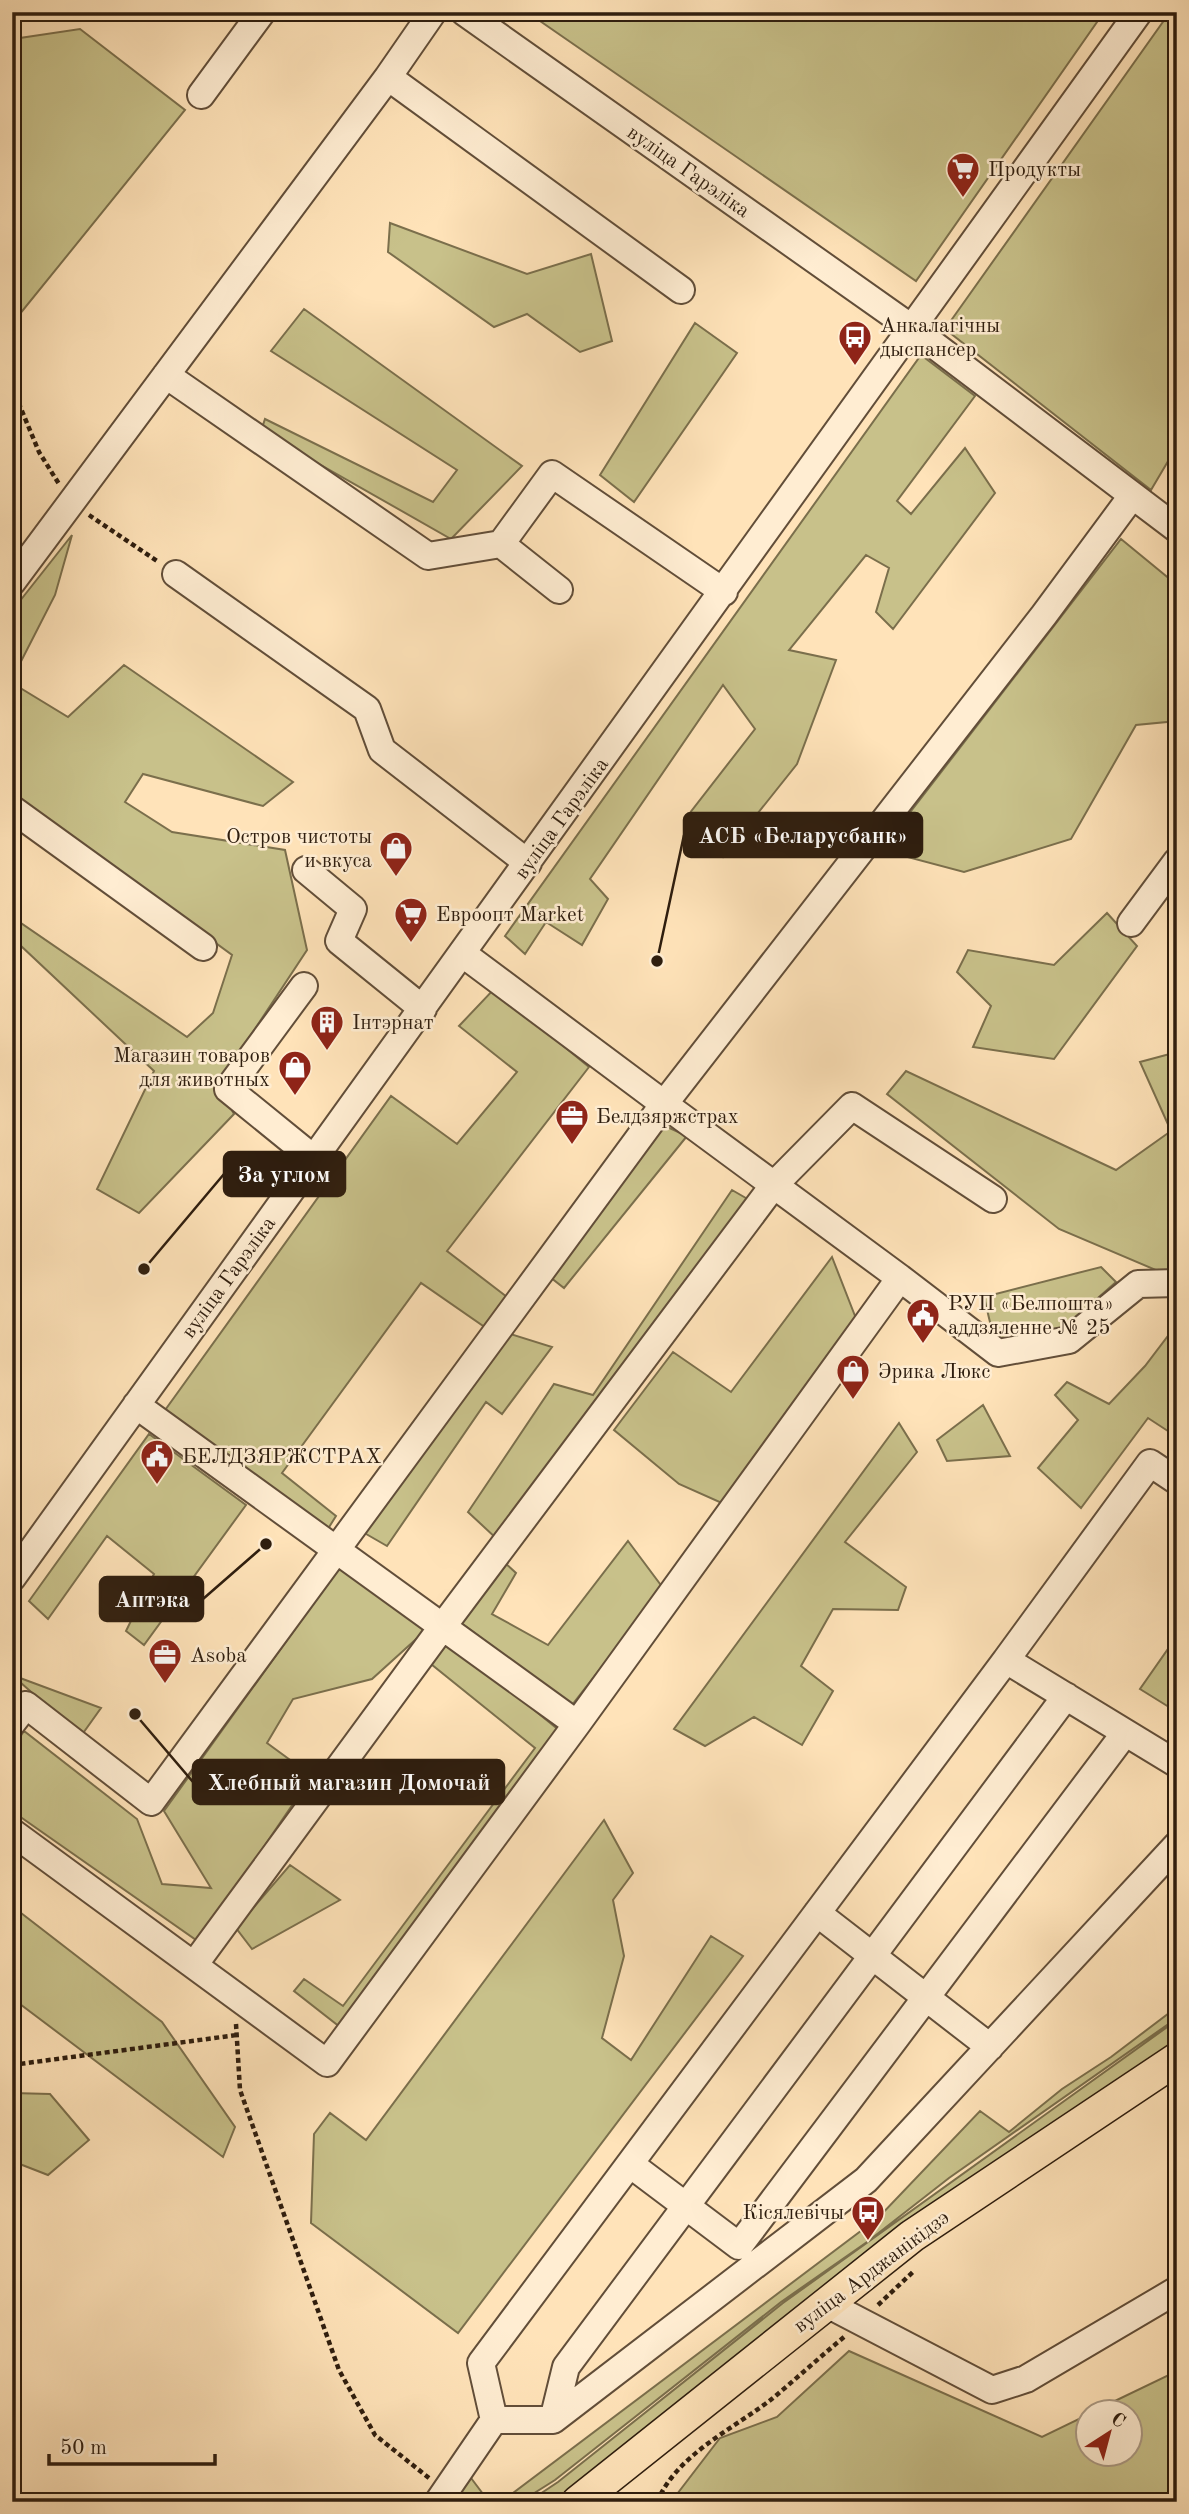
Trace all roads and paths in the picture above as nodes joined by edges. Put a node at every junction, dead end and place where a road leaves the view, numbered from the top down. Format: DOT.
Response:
graph roads {
  1 [pos="262,12"];
  2 [pos="433,12"];
  3 [pos="464,12"];
  4 [pos="1139,12"];
  5 [pos="388,77"];
  6 [pos="201,95"];
  7 [pos="681,290"];
  8 [pos="913,330"];
  9 [pos="166,375"];
  10 [pos="1132,496"];
  11 [pos="1177,529"];
  12 [pos="501,544"];
  13 [pos="176,573"];
  14 [pos="12,582"];
  15 [pos="559,590"];
  16 [pos="724,592"];
  17 [pos="12,809"];
  18 [pos="1177,861"];
  19 [pos="528,863"];
  20 [pos="306,870"];
  21 [pos="1132,923"];
  22 [pos="203,947"];
  23 [pos="463,954"];
  24 [pos="304,986"];
  25 [pos="423,1009"];
  26 [pos="664,1104"];
  27 [pos="313,1158"];
  28 [pos="773,1186"];
  29 [pos="993,1199"];
  30 [pos="900,1278"];
  31 [pos="1177,1283"];
  32 [pos="136,1405"];
  33 [pos="1177,1480"];
  34 [pos="337,1550"];
  35 [pos="12,1578"];
  36 [pos="443,1626"];
  37 [pos="1006,1660"];
  38 [pos="1066,1696"];
  39 [pos="17,1707"];
  40 [pos="578,1724"];
  41 [pos="1125,1733"];
  42 [pos="1177,1764"];
  43 [pos="12,1832"];
  44 [pos="1177,1845"];
  45 [pos="817,1913"];
  46 [pos="873,1955"];
  47 [pos="194,1965"];
  48 [pos="235,1996"];
  49 [pos="927,1996"];
  50 [pos="236,2035"];
  51 [pos="990,2047"];
  52 [pos="1177,2059"];
  53 [pos="12,2066"];
  54 [pos="630,2164"];
  55 [pos="686,2206"];
  56 [pos="747,2256"];
  57 [pos="918,2267"];
  58 [pos="1177,2290"];
  59 [pos="827,2304"];
  60 [pos="862,2322"];
  61 [pos="494,2420"];
  62 [pos="553,2420"];
  63 [pos="442,2497"];
  64 [pos="578,2502"];
  65 [pos="657,2502"];
  1 -- 6 [label="street"];
  2 -- 5 [label="street"];
  3 -- 8 [label="street, вуліца Гарэліка"];
  4 -- 8 [label="street, вуліца Гарэліка"];
  5 -- 7 [label="street"];
  5 -- 9 [label="street"];
  8 -- 10 [label="street, вуліца Гарэліка"];
  8 -- 16 [label="street, вуліца Гарэліка"];
  9 -- 12 [label="street"];
  9 -- 14 [label="street"];
  10 -- 11 [label="street, вуліца Гарэліка"];
  10 -- 26 [label="street"];
  12 -- 15 [label="street"];
  12 -- 16 [label="street"];
  13 -- 19 [label="street"];
  16 -- 19 [label="street, вуліца Гарэліка"];
  17 -- 22 [label="street"];
  18 -- 21 [label="street"];
  19 -- 23 [label="street, вуліца Гарэліка"];
  20 -- 25 [label="street"];
  23 -- 25 [label="street, вуліца Гарэліка"];
  23 -- 26 [label="street"];
  24 -- 27 [label="street"];
  25 -- 27 [label="street, вуліца Гарэліка"];
  26 -- 28 [label="street"];
  26 -- 34 [label="street"];
  27 -- 32 [label="street, вуліца Гарэліка"];
  28 -- 29 [label="street"];
  28 -- 30 [label="street"];
  28 -- 36 [label="street"];
  30 -- 31 [label="street"];
  30 -- 40 [label="street"];
  32 -- 34 [label="street"];
  32 -- 35 [label="street, вуліца Гарэліка"];
  33 -- 37 [label="street"];
  34 -- 36 [label="street"];
  34 -- 39 [label="street"];
  36 -- 40 [label="street"];
  36 -- 47 [label="street"];
  37 -- 38 [label="street"];
  37 -- 45 [label="street"];
  38 -- 41 [label="street"];
  38 -- 46 [label="street"];
  40 -- 48 [label="street"];
  41 -- 42 [label="street"];
  41 -- 49 [label="street"];
  43 -- 47 [label="street"];
  44 -- 51 [label="street"];
  45 -- 46 [label="street"];
  45 -- 54 [label="street"];
  46 -- 49 [label="street"];
  46 -- 55 [label="street"];
  47 -- 48 [label="street"];
  48 -- 50 [label="path"];
  49 -- 51 [label="street"];
  49 -- 56 [label="street"];
  50 -- 53 [label="path"];
  50 -- 63 [label="path"];
  51 -- 56 [label="street"];
  52 -- 59 [label="main road, вуліца Арджанікідзэ"];
  54 -- 55 [label="street"];
  54 -- 61 [label="street"];
  55 -- 56 [label="street"];
  55 -- 62 [label="street"];
  56 -- 62 [label="street"];
  57 -- 60 [label="path"];
  58 -- 60 [label="street"];
  59 -- 60 [label="street"];
  59 -- 64 [label="main road, вуліца Арджанікідзэ"];
  60 -- 65 [label="path"];
  61 -- 62 [label="street"];
  61 -- 63 [label="street"];
}
